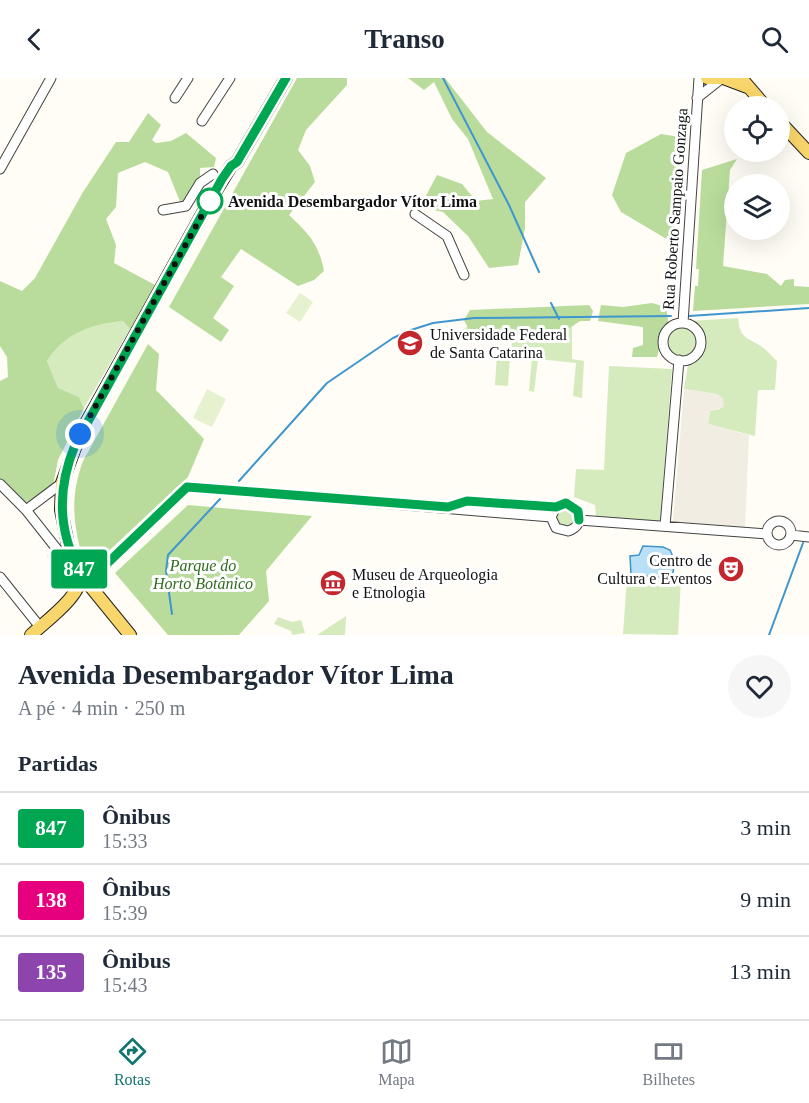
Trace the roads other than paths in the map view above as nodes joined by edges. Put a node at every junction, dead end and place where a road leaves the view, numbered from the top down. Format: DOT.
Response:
graph roads {
  1 [pos="51,78"];
  2 [pos="188,78"];
  3 [pos="230,78"];
  4 [pos="286,78"];
  5 [pos="699,78"];
  6 [pos="707,78"];
  7 [pos="722,78"];
  8 [pos="744,83"];
  9 [pos="756,96"];
  10 [pos="175,98"];
  11 [pos="697,98"];
  12 [pos="202,121"];
  13 [pos="790,133"];
  14 [pos="809,153"];
  15 [pos="231,166"];
  16 [pos="0,169"];
  17 [pos="163,210"];
  18 [pos="415,214"];
  19 [pos="464,275"];
  20 [pos="683,323"];
  21 [pos="680,360"];
  22 [pos="62,483"];
  23 [pos="0,484"];
  24 [pos="448,507"];
  25 [pos="556,507"];
  26 [pos="26,510"];
  27 [pos="551,517"];
  28 [pos="579,520"];
  29 [pos="665,526"];
  30 [pos="767,534"];
  31 [pos="791,535"];
  32 [pos="809,537"];
  33 [pos="74,560"];
  34 [pos="0,577"];
  35 [pos="88,581"];
  36 [pos="35,631"];
  37 [pos="130,635"];
  1 -- 16 [label="street"];
  2 -- 10 [label="street"];
  3 -- 12 [label="street"];
  4 -- 15 [label="main road"];
  5 -- 11 [label="street, Rua Roberto Sampaio Gonzaga"];
  6 -- 7 [label="main road"];
  7 -- 8 [label="main road"];
  7 -- 11 [label="street, Rua Roberto Sampaio Gonzaga"];
  8 -- 9 [label="main road"];
  11 -- 20 [label="street, Rua Roberto Sampaio Gonzaga"];
  13 -- 14 [label="main road"];
  15 -- 17 [label="street"];
  15 -- 22 [label="main road"];
  18 -- 19 [label="street"];
  20 -- 21 [label="street"];
  20 -- 21 [label="street"];
  21 -- 29 [label="street"];
  22 -- 26 [label="street"];
  22 -- 33 [label="main road"];
  23 -- 26 [label="street"];
  24 -- 25 [label="street"];
  24 -- 27 [label="street"];
  24 -- 35 [label="street"];
  25 -- 27 [label="street"];
  25 -- 28 [label="street"];
  26 -- 33 [label="street"];
  27 -- 28 [label="street"];
  28 -- 29 [label="street"];
  29 -- 30 [label="street"];
  30 -- 31 [label="street"];
  30 -- 31 [label="street"];
  31 -- 32 [label="street"];
  33 -- 35 [label="main road"];
  34 -- 36 [label="street"];
  35 -- 36 [label="main road"];
  35 -- 37 [label="main road"];
}
